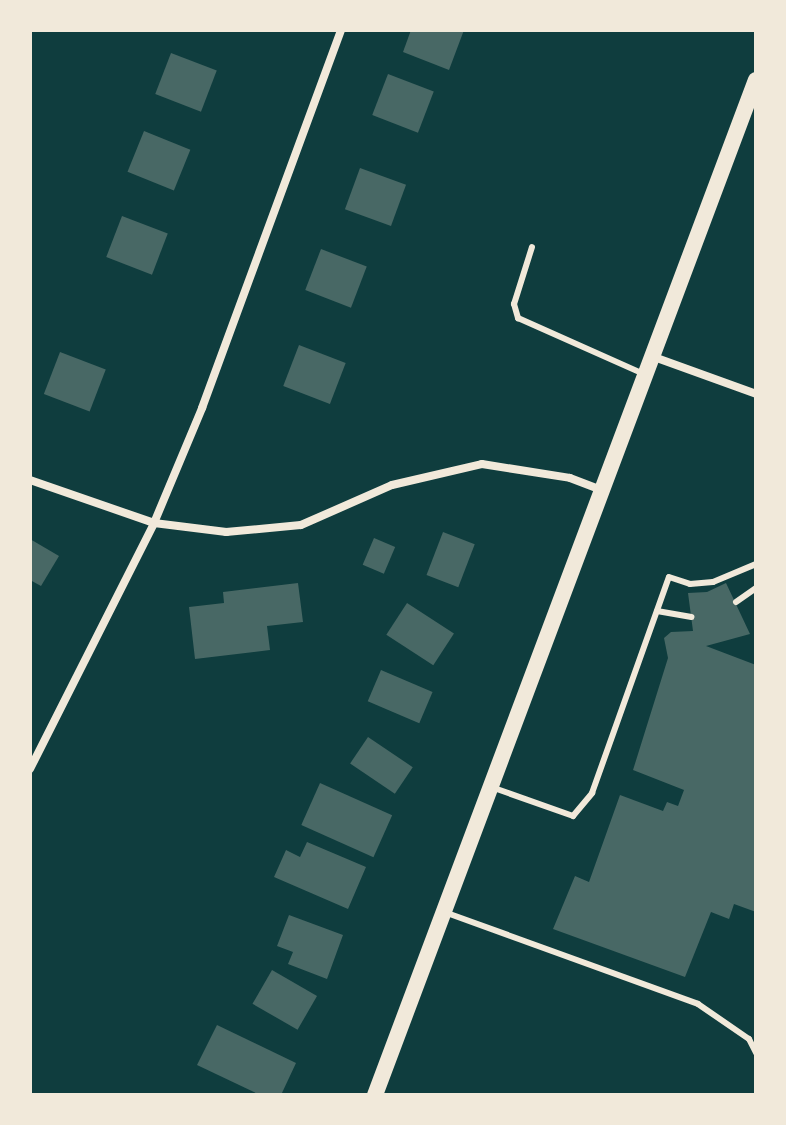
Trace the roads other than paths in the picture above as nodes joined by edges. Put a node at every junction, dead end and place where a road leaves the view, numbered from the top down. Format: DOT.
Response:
graph roads {
  1 [pos="341,30"];
  2 [pos="756,80"];
  3 [pos="532,247"];
  4 [pos="654,357"];
  5 [pos="647,375"];
  6 [pos="756,394"];
  7 [pos="30,480"];
  8 [pos="601,490"];
  9 [pos="154,523"];
  10 [pos="756,564"];
  11 [pos="756,588"];
  12 [pos="736,602"];
  13 [pos="657,611"];
  14 [pos="691,617"];
  15 [pos="30,769"];
  16 [pos="490,787"];
  17 [pos="444,912"];
  18 [pos="756,1053"];
  19 [pos="375,1095"];
  1 -- 9 [label="street"];
  2 -- 4 [label="main road"];
  3 -- 5 [label="lane"];
  4 -- 5 [label="main road"];
  4 -- 6 [label="street"];
  5 -- 8 [label="main road"];
  7 -- 9 [label="street"];
  8 -- 9 [label="street"];
  8 -- 16 [label="main road"];
  9 -- 15 [label="street"];
  10 -- 13 [label="lane"];
  11 -- 12 [label="lane"];
  13 -- 14 [label="lane"];
  13 -- 16 [label="lane"];
  16 -- 17 [label="main road"];
  17 -- 18 [label="lane"];
  17 -- 19 [label="main road"];
}
